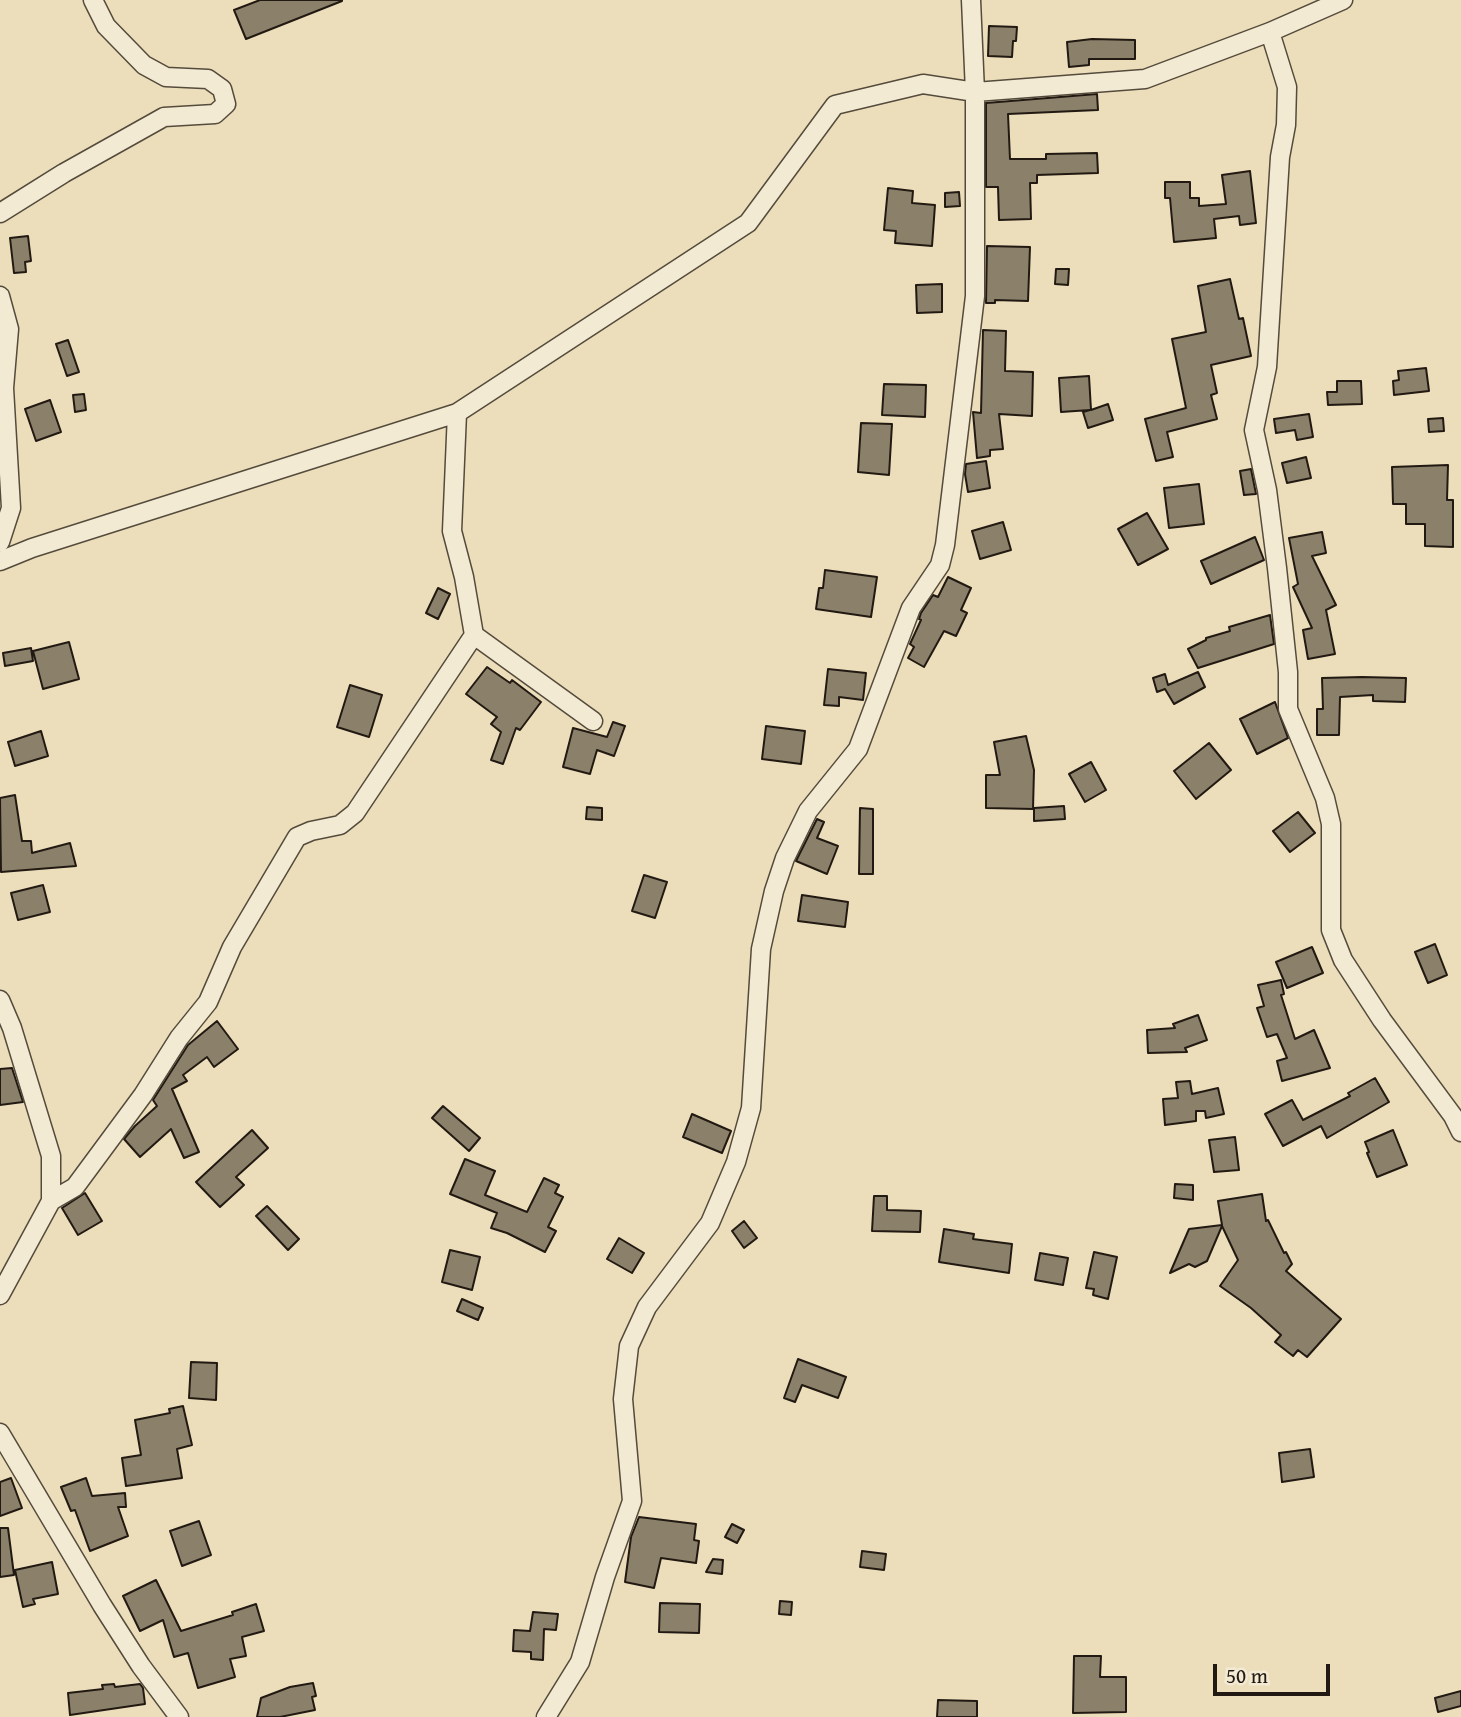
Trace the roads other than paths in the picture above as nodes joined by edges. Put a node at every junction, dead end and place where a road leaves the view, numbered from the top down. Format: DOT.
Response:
graph roads {
  1 [pos="93,0"];
  2 [pos="971,0"];
  3 [pos="1343,0"];
  4 [pos="1270,32"];
  5 [pos="975,92"];
  6 [pos="0,213"];
  7 [pos="0,296"];
  8 [pos="457,413"];
  9 [pos="0,542"];
  10 [pos="0,561"];
  11 [pos="474,635"];
  12 [pos="593,721"];
  13 [pos="0,1000"];
  14 [pos="1461,1132"];
  15 [pos="51,1200"];
  16 [pos="0,1295"];
  17 [pos="0,1433"];
  18 [pos="179,1717"];
  19 [pos="546,1717"];
  1 -- 6 [label="street"];
  2 -- 5 [label="street"];
  3 -- 4 [label="street"];
  4 -- 5 [label="street"];
  4 -- 14 [label="street"];
  5 -- 8 [label="street"];
  5 -- 19 [label="street"];
  7 -- 9 [label="street"];
  8 -- 10 [label="street"];
  8 -- 11 [label="street"];
  11 -- 12 [label="street"];
  11 -- 15 [label="street"];
  13 -- 15 [label="street"];
  15 -- 16 [label="street"];
  17 -- 18 [label="street"];
}
